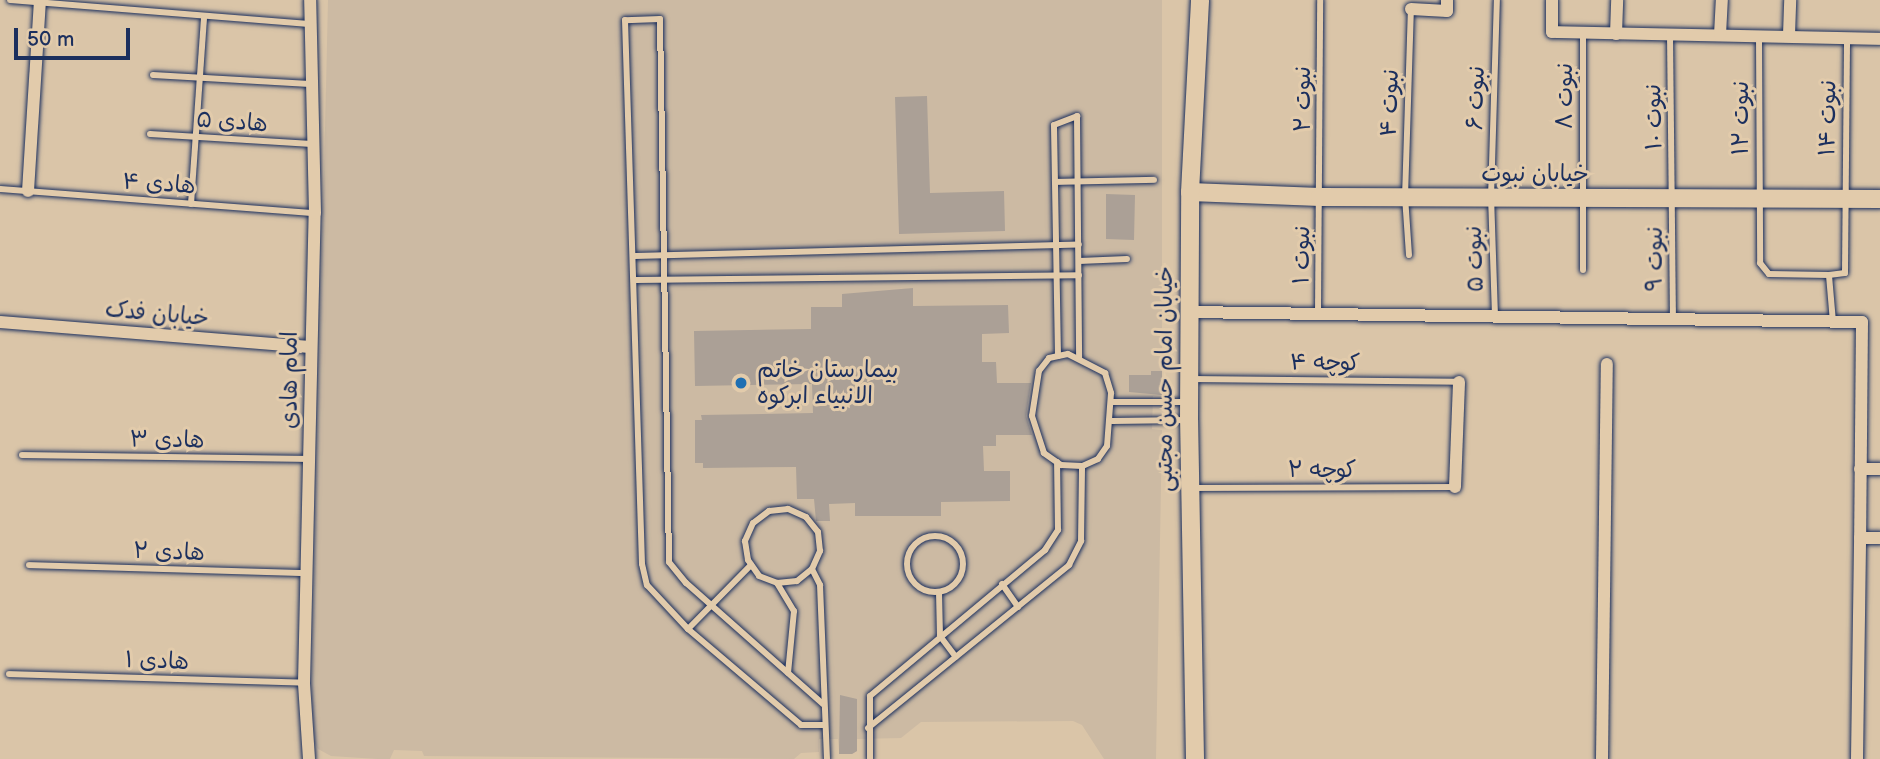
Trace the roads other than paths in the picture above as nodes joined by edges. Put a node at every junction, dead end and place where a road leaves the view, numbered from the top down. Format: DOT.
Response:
graph roads {
  1 [pos="10,0"];
  2 [pos="310,0"];
  3 [pos="1200,0"];
  4 [pos="1320,0"];
  5 [pos="1447,0"];
  6 [pos="1497,0"];
  7 [pos="1552,0"];
  8 [pos="1617,0"];
  9 [pos="1721,0"];
  10 [pos="1790,0"];
  11 [pos="40,2"];
  12 [pos="1411,9"];
  13 [pos="204,16"];
  14 [pos="309,24"];
  15 [pos="1616,34"];
  16 [pos="1583,35"];
  17 [pos="1671,35"];
  18 [pos="1720,35"];
  19 [pos="1789,35"];
  20 [pos="1759,37"];
  21 [pos="1847,38"];
  22 [pos="1880,39"];
  23 [pos="153,75"];
  24 [pos="199,77"];
  25 [pos="310,84"];
  26 [pos="150,134"];
  27 [pos="195,137"];
  28 [pos="312,144"];
  29 [pos="1154,180"];
  30 [pos="1055,182"];
  31 [pos="1078,182"];
  32 [pos="0,189"];
  33 [pos="28,191"];
  34 [pos="1190,192"];
  35 [pos="1320,197"];
  36 [pos="1405,197"];
  37 [pos="1491,198"];
  38 [pos="1582,198"];
  39 [pos="1673,198"];
  40 [pos="1758,198"];
  41 [pos="1844,198"];
  42 [pos="1880,199"];
  43 [pos="191,204"];
  44 [pos="314,213"];
  45 [pos="1079,244"];
  46 [pos="1056,245"];
  47 [pos="662,255"];
  48 [pos="1409,255"];
  49 [pos="635,256"];
  50 [pos="1127,259"];
  51 [pos="1079,261"];
  52 [pos="1583,270"];
  53 [pos="1057,275"];
  54 [pos="1079,275"];
  55 [pos="1829,275"];
  56 [pos="662,280"];
  57 [pos="636,281"];
  58 [pos="1189,312"];
  59 [pos="1318,314"];
  60 [pos="1495,318"];
  61 [pos="1673,320"];
  62 [pos="0,322"];
  63 [pos="1832,322"];
  64 [pos="310,347"];
  65 [pos="1058,356"];
  66 [pos="1079,358"];
  67 [pos="1607,364"];
  68 [pos="1190,379"];
  69 [pos="1459,382"];
  70 [pos="1112,402"];
  71 [pos="1189,411"];
  72 [pos="1112,421"];
  73 [pos="22,455"];
  74 [pos="311,460"];
  75 [pos="1056,462"];
  76 [pos="1082,466"];
  77 [pos="1860,469"];
  78 [pos="1880,469"];
  79 [pos="1455,487"];
  80 [pos="1188,488"];
  81 [pos="1860,538"];
  82 [pos="1880,538"];
  83 [pos="29,565"];
  84 [pos="751,565"];
  85 [pos="812,569"];
  86 [pos="308,573"];
  87 [pos="777,583"];
  88 [pos="1002,584"];
  89 [pos="939,592"];
  90 [pos="711,606"];
  91 [pos="1018,607"];
  92 [pos="688,629"];
  93 [pos="940,636"];
  94 [pos="956,657"];
  95 [pos="788,673"];
  96 [pos="9,674"];
  97 [pos="304,683"];
  98 [pos="823,704"];
  99 [pos="825,725"];
  100 [pos="868,728"];
  101 [pos="309,759"];
  102 [pos="827,759"];
  103 [pos="870,759"];
  104 [pos="1195,759"];
  105 [pos="1602,759"];
  106 [pos="1857,759"];
  1 -- 11 [label="lane"];
  2 -- 14 [label="street, امام هادی"];
  3 -- 34 [label="street, خیابان امام حسن مجتبی"];
  4 -- 35 [label="lane, نبوت ۲"];
  5 -- 12 [label="street"];
  6 -- 37 [label="lane, نبوت ۶"];
  7 -- 16 [label="street"];
  8 -- 15 [label="street"];
  9 -- 18 [label="street"];
  10 -- 19 [label="street"];
  11 -- 13 [label="lane"];
  11 -- 33 [label="street"];
  12 -- 36 [label="lane, نبوت ۴"];
  13 -- 14 [label="lane"];
  13 -- 24 [label="lane"];
  14 -- 25 [label="street, امام هادی"];
  15 -- 16 [label="street"];
  15 -- 17 [label="street"];
  16 -- 38 [label="lane, نبوت ۸"];
  17 -- 18 [label="street"];
  17 -- 39 [label="lane, نبوت ۱۰"];
  18 -- 20 [label="street"];
  19 -- 20 [label="street"];
  19 -- 21 [label="street"];
  20 -- 40 [label="lane, نبوت ۱۲"];
  21 -- 22 [label="street"];
  21 -- 41 [label="lane, نبوت ۱۴"];
  23 -- 24 [label="lane"];
  24 -- 25 [label="lane"];
  24 -- 27 [label="lane"];
  25 -- 28 [label="street, امام هادی"];
  26 -- 27 [label="lane, هادی ۵"];
  27 -- 28 [label="lane, هادی ۵"];
  27 -- 43 [label="lane"];
  28 -- 44 [label="street, امام هادی"];
  29 -- 31 [label="lane"];
  30 -- 31 [label="lane"];
  30 -- 31 [label="lane"];
  30 -- 46 [label="lane"];
  31 -- 45 [label="lane"];
  32 -- 33 [label="lane, هادی ۴"];
  33 -- 43 [label="lane, هادی ۴"];
  34 -- 35 [label="street, خیابان نبوت"];
  34 -- 58 [label="street, خیابان امام حسن مجتبی"];
  35 -- 36 [label="street, خیابان نبوت"];
  35 -- 59 [label="lane, نبوت ۱"];
  36 -- 37 [label="street, خیابان نبوت"];
  36 -- 48 [label="lane, نبوت ۴"];
  37 -- 38 [label="street, خیابان نبوت"];
  37 -- 60 [label="lane, نبوت ۵"];
  38 -- 39 [label="street, خیابان نبوت"];
  38 -- 52 [label="lane, نبوت ۸"];
  39 -- 40 [label="street, خیابان نبوت"];
  39 -- 61 [label="lane, نبوت ۹"];
  40 -- 41 [label="street, خیابان نبوت"];
  40 -- 55 [label="lane, نبوت ۱۲"];
  41 -- 42 [label="street, خیابان نبوت"];
  41 -- 55 [label="lane, نبوت ۱۴"];
  43 -- 44 [label="lane, هادی ۴"];
  44 -- 64 [label="street, امام هادی"];
  45 -- 46 [label="lane"];
  45 -- 51 [label="lane"];
  46 -- 47 [label="lane"];
  46 -- 53 [label="lane"];
  47 -- 49 [label="lane"];
  47 -- 49 [label="lane"];
  47 -- 56 [label="lane"];
  49 -- 57 [label="lane"];
  50 -- 51 [label="lane"];
  51 -- 54 [label="lane"];
  53 -- 54 [label="lane"];
  53 -- 56 [label="lane"];
  53 -- 65 [label="lane"];
  54 -- 66 [label="lane"];
  55 -- 63 [label="lane"];
  56 -- 57 [label="lane"];
  56 -- 90 [label="lane"];
  57 -- 92 [label="lane"];
  58 -- 59 [label="street"];
  58 -- 68 [label="street, خیابان امام حسن مجتبی"];
  59 -- 60 [label="street"];
  60 -- 61 [label="street"];
  61 -- 63 [label="street"];
  62 -- 64 [label="street, خیابان فدک"];
  63 -- 77 [label="street"];
  64 -- 74 [label="street, امام هادی"];
  65 -- 66 [label="lane"];
  65 -- 75 [label="lane"];
  66 -- 70 [label="lane"];
  67 -- 105 [label="street"];
  68 -- 69 [label="lane, کوچه ۴"];
  68 -- 71 [label="street, خیابان امام حسن مجتبی"];
  69 -- 79 [label="street"];
  70 -- 71 [label="lane"];
  70 -- 72 [label="lane"];
  71 -- 72 [label="lane"];
  71 -- 80 [label="street, خیابان امام حسن مجتبی"];
  72 -- 76 [label="lane"];
  73 -- 74 [label="lane, هادی ۳"];
  74 -- 86 [label="street, امام هادی"];
  75 -- 76 [label="lane"];
  75 -- 88 [label="lane"];
  76 -- 91 [label="lane"];
  77 -- 78 [label="street"];
  77 -- 81 [label="street"];
  79 -- 80 [label="lane, کوچه ۲"];
  80 -- 104 [label="street, خیابان امام حسن مجتبی"];
  81 -- 82 [label="street"];
  81 -- 106 [label="street"];
  83 -- 86 [label="lane, هادی ۲"];
  84 -- 85 [label="lane"];
  84 -- 87 [label="lane"];
  84 -- 90 [label="lane"];
  85 -- 87 [label="lane"];
  85 -- 98 [label="lane"];
  86 -- 97 [label="street, امام هادی"];
  87 -- 95 [label="lane"];
  88 -- 91 [label="lane"];
  88 -- 93 [label="lane"];
  89 -- 89 [label="lane"];
  89 -- 93 [label="lane"];
  90 -- 92 [label="lane"];
  90 -- 95 [label="lane"];
  91 -- 94 [label="lane"];
  92 -- 99 [label="lane"];
  93 -- 94 [label="lane"];
  93 -- 100 [label="lane"];
  94 -- 100 [label="lane"];
  95 -- 98 [label="lane"];
  96 -- 97 [label="lane, هادی ۱"];
  97 -- 101 [label="street, امام هادی"];
  98 -- 99 [label="lane"];
  99 -- 102 [label="lane"];
  100 -- 103 [label="lane"];
}
